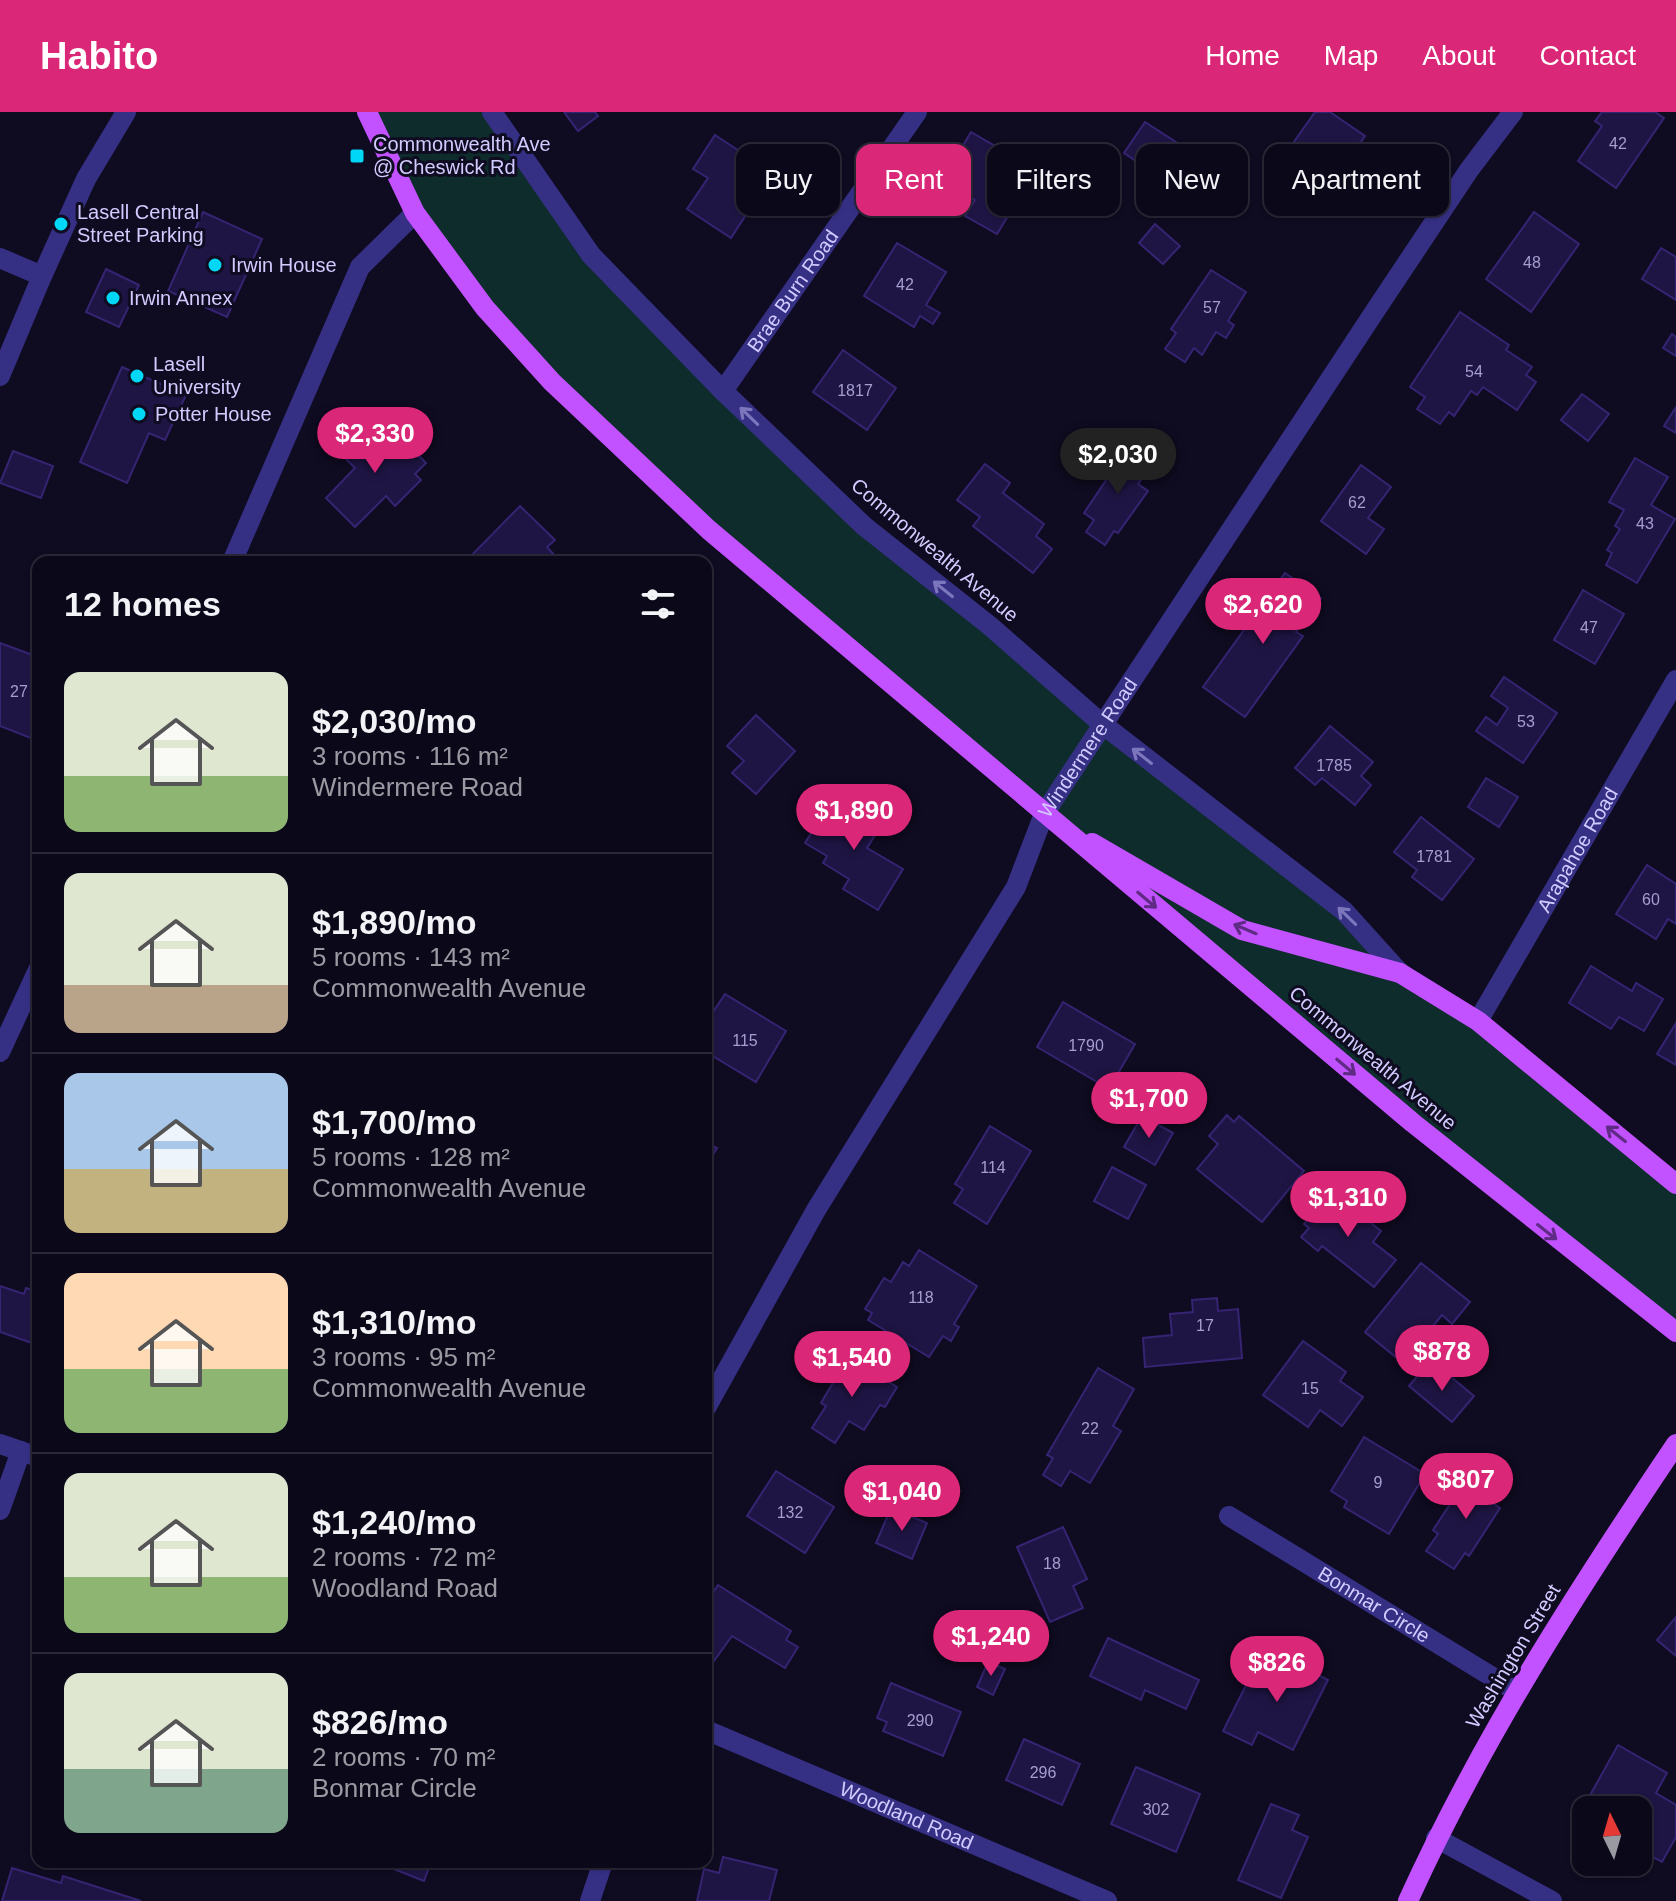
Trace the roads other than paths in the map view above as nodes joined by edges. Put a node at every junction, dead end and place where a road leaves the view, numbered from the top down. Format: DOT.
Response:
graph roads {
  1 [pos="126,112"];
  2 [pos="367,112"];
  3 [pos="492,112"];
  4 [pos="917,112"];
  5 [pos="1513,112"];
  6 [pos="415,213"];
  7 [pos="0,258"];
  8 [pos="42,276"];
  9 [pos="0,376"];
  10 [pos="723,391"];
  11 [pos="235,556"];
  12 [pos="1676,680"];
  13 [pos="1101,723"];
  14 [pos="1044,814"];
  15 [pos="1400,973"];
  16 [pos="32,983"];
  17 [pos="1478,1021"];
  18 [pos="0,1052"];
  19 [pos="1676,1184"];
  20 [pos="1676,1332"];
  21 [pos="712,1397"];
  22 [pos="0,1444"];
  23 [pos="1676,1444"];
  24 [pos="30,1454"];
  25 [pos="0,1510"];
  26 [pos="1229,1516"];
  27 [pos="1517,1692"];
  28 [pos="712,1733"];
  29 [pos="1436,1838"];
  30 [pos="601,1868"];
  31 [pos="590,1901"];
  32 [pos="1107,1901"];
  33 [pos="1408,1901"];
  34 [pos="1552,1901"];
  1 -- 8 [label="street"];
  2 -- 6 [label="main road, Commonwealth Avenue"];
  3 -- 10 [label="street, Commonwealth Avenue"];
  4 -- 10 [label="street, Brae Burn Road"];
  5 -- 13 [label="street, Windermere Road"];
  6 -- 11 [label="street"];
  6 -- 14 [label="main road, Commonwealth Avenue"];
  7 -- 8 [label="street"];
  8 -- 9 [label="street"];
  13 -- 10 [label="street, Commonwealth Avenue, one-way"];
  12 -- 17 [label="street, Arapahoe Road"];
  13 -- 14 [label="street, Windermere Road"];
  15 -- 13 [label="street, Commonwealth Avenue, one-way"];
  15 -- 14 [label="main road, Commonwealth Avenue, one-way"];
  14 -- 20 [label="main road, Commonwealth Avenue, one-way"];
  14 -- 21 [label="street, Windermere Road"];
  15 -- 17 [label="main road, Commonwealth Avenue"];
  16 -- 18 [label="street"];
  19 -- 17 [label="main road, Commonwealth Avenue, one-way"];
  22 -- 24 [label="street"];
  23 -- 27 [label="main road, Washington Street"];
  24 -- 25 [label="street"];
  26 -- 27 [label="street, Bonmar Circle"];
  27 -- 29 [label="main road, Washington Street"];
  28 -- 32 [label="street, Woodland Road"];
  29 -- 33 [label="main road, Washington Street"];
  29 -- 34 [label="street"];
  30 -- 31 [label="street"];
}
